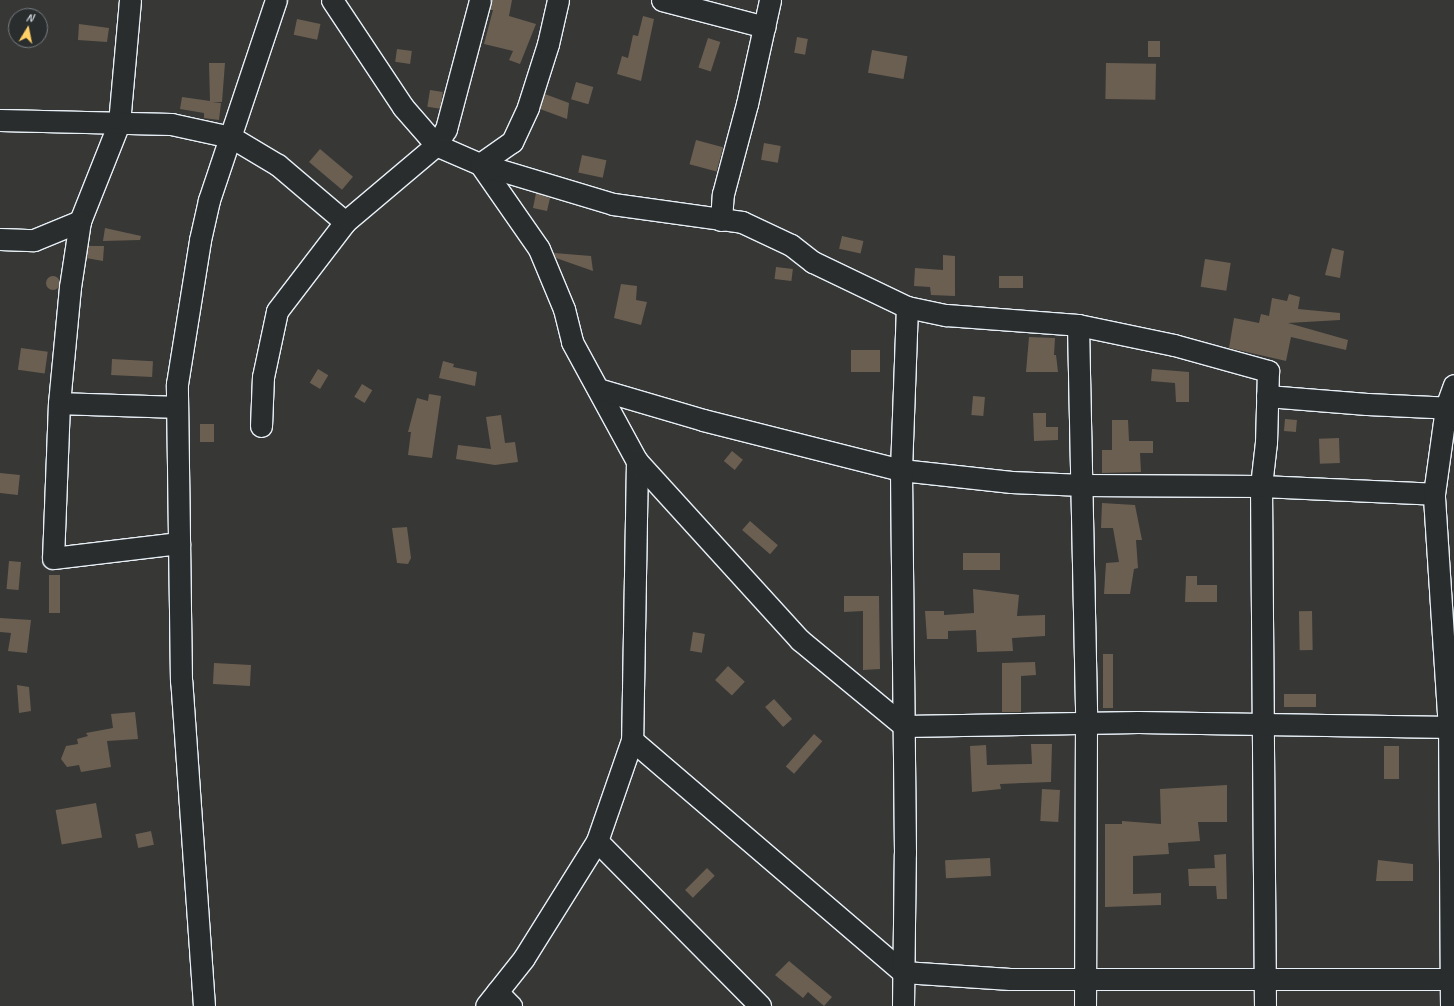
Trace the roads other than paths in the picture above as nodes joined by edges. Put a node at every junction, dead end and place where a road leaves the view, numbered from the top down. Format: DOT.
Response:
graph roads {
  1 [pos="130,0"];
  2 [pos="276,0"];
  3 [pos="332,0"];
  4 [pos="480,0"];
  5 [pos="558,0"];
  6 [pos="662,0"];
  7 [pos="770,0"];
  8 [pos="765,27"];
  9 [pos="0,120"];
  10 [pos="119,123"];
  11 [pos="231,137"];
  12 [pos="436,145"];
  13 [pos="480,164"];
  14 [pos="721,220"];
  15 [pos="80,221"];
  16 [pos="345,222"];
  17 [pos="0,239"];
  18 [pos="907,307"];
  19 [pos="1078,325"];
  20 [pos="1454,385"];
  21 [pos="598,389"];
  22 [pos="1267,396"];
  23 [pos="59,403"];
  24 [pos="177,406"];
  25 [pos="1450,408"];
  26 [pos="261,426"];
  27 [pos="637,461"];
  28 [pos="901,470"];
  29 [pos="1083,485"];
  30 [pos="1261,486"];
  31 [pos="1434,494"];
  32 [pos="179,543"];
  33 [pos="1439,571"];
  34 [pos="1454,588"];
  35 [pos="1086,723"];
  36 [pos="1262,723"];
  37 [pos="904,726"];
  38 [pos="1452,728"];
  39 [pos="632,740"];
  40 [pos="597,841"];
  41 [pos="903,972"];
  42 [pos="1265,978"];
  43 [pos="1085,979"];
  44 [pos="1452,979"];
  45 [pos="498,1001"];
  46 [pos="204,1006"];
  47 [pos="760,1006"];
  48 [pos="902,1006"];
  49 [pos="1085,1006"];
  50 [pos="1265,1006"];
  51 [pos="1451,1006"];
  1 -- 10 [label="street"];
  2 -- 11 [label="street"];
  3 -- 12 [label="street"];
  4 -- 12 [label="street"];
  5 -- 13 [label="street"];
  6 -- 8 [label="street"];
  7 -- 8 [label="street"];
  8 -- 14 [label="street"];
  9 -- 10 [label="street"];
  10 -- 11 [label="street"];
  10 -- 15 [label="street"];
  11 -- 16 [label="street"];
  11 -- 24 [label="street"];
  12 -- 13 [label="street"];
  12 -- 16 [label="street"];
  13 -- 14 [label="street"];
  13 -- 21 [label="street"];
  14 -- 18 [label="street"];
  15 -- 17 [label="street"];
  15 -- 23 [label="street"];
  16 -- 26 [label="street"];
  18 -- 19 [label="street"];
  18 -- 28 [label="street"];
  19 -- 22 [label="street"];
  19 -- 29 [label="street"];
  20 -- 25 [label="street"];
  21 -- 27 [label="street"];
  21 -- 28 [label="street"];
  22 -- 25 [label="street"];
  22 -- 30 [label="street"];
  23 -- 24 [label="street"];
  23 -- 32 [label="street"];
  24 -- 32 [label="street"];
  25 -- 31 [label="street"];
  27 -- 37 [label="street"];
  27 -- 39 [label="street"];
  28 -- 29 [label="street"];
  28 -- 37 [label="street"];
  29 -- 30 [label="street"];
  29 -- 35 [label="street"];
  30 -- 31 [label="street"];
  30 -- 36 [label="street"];
  31 -- 33 [label="street"];
  32 -- 46 [label="street"];
  33 -- 34 [label="street"];
  33 -- 38 [label="street"];
  35 -- 36 [label="street"];
  35 -- 37 [label="street"];
  35 -- 43 [label="street"];
  36 -- 38 [label="street"];
  36 -- 42 [label="street"];
  37 -- 41 [label="street"];
  38 -- 44 [label="street"];
  39 -- 40 [label="street"];
  39 -- 41 [label="street"];
  40 -- 45 [label="street"];
  40 -- 47 [label="street"];
  41 -- 43 [label="street"];
  41 -- 48 [label="street"];
  42 -- 43 [label="street"];
  42 -- 44 [label="street"];
  42 -- 50 [label="street"];
  43 -- 49 [label="street"];
  44 -- 51 [label="street"];
}
